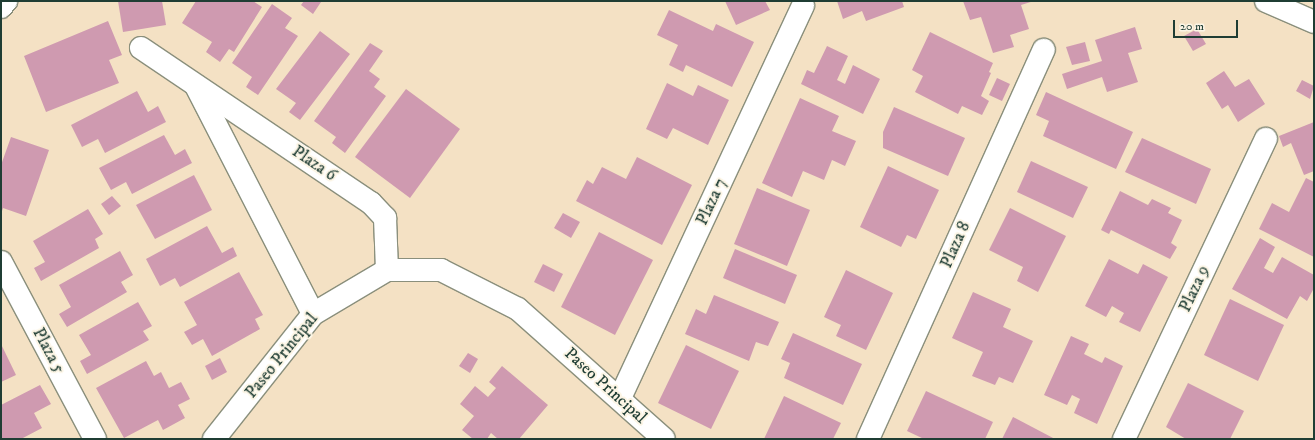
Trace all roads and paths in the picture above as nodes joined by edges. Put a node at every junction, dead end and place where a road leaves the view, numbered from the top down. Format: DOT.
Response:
graph roads {
  1 [pos="6,1"];
  2 [pos="1266,1"];
  3 [pos="803,6"];
  4 [pos="1,7"];
  5 [pos="1314,22"];
  6 [pos="141,48"];
  7 [pos="1044,50"];
  8 [pos="196,84"];
  9 [pos="1266,139"];
  10 [pos="1,262"];
  11 [pos="387,270"];
  12 [pos="313,314"];
  13 [pos="620,398"];
  14 [pos="95,439"];
  15 [pos="214,439"];
  16 [pos="664,439"];
  17 [pos="868,439"];
  18 [pos="1124,439"];
  1 -- 4 [label="street"];
  2 -- 5 [label="street"];
  3 -- 13 [label="street, Plaza 7"];
  6 -- 8 [label="street, Plaza 6"];
  7 -- 17 [label="street, Plaza 8"];
  8 -- 11 [label="street, Plaza 6"];
  8 -- 12 [label="street, Plaza 6"];
  9 -- 18 [label="street, Plaza 9"];
  10 -- 14 [label="street, Plaza 5"];
  11 -- 12 [label="street, Paseo Principal"];
  11 -- 13 [label="street, Paseo Principal"];
  12 -- 15 [label="street, Paseo Principal"];
  13 -- 16 [label="street, Paseo Principal"];
}
